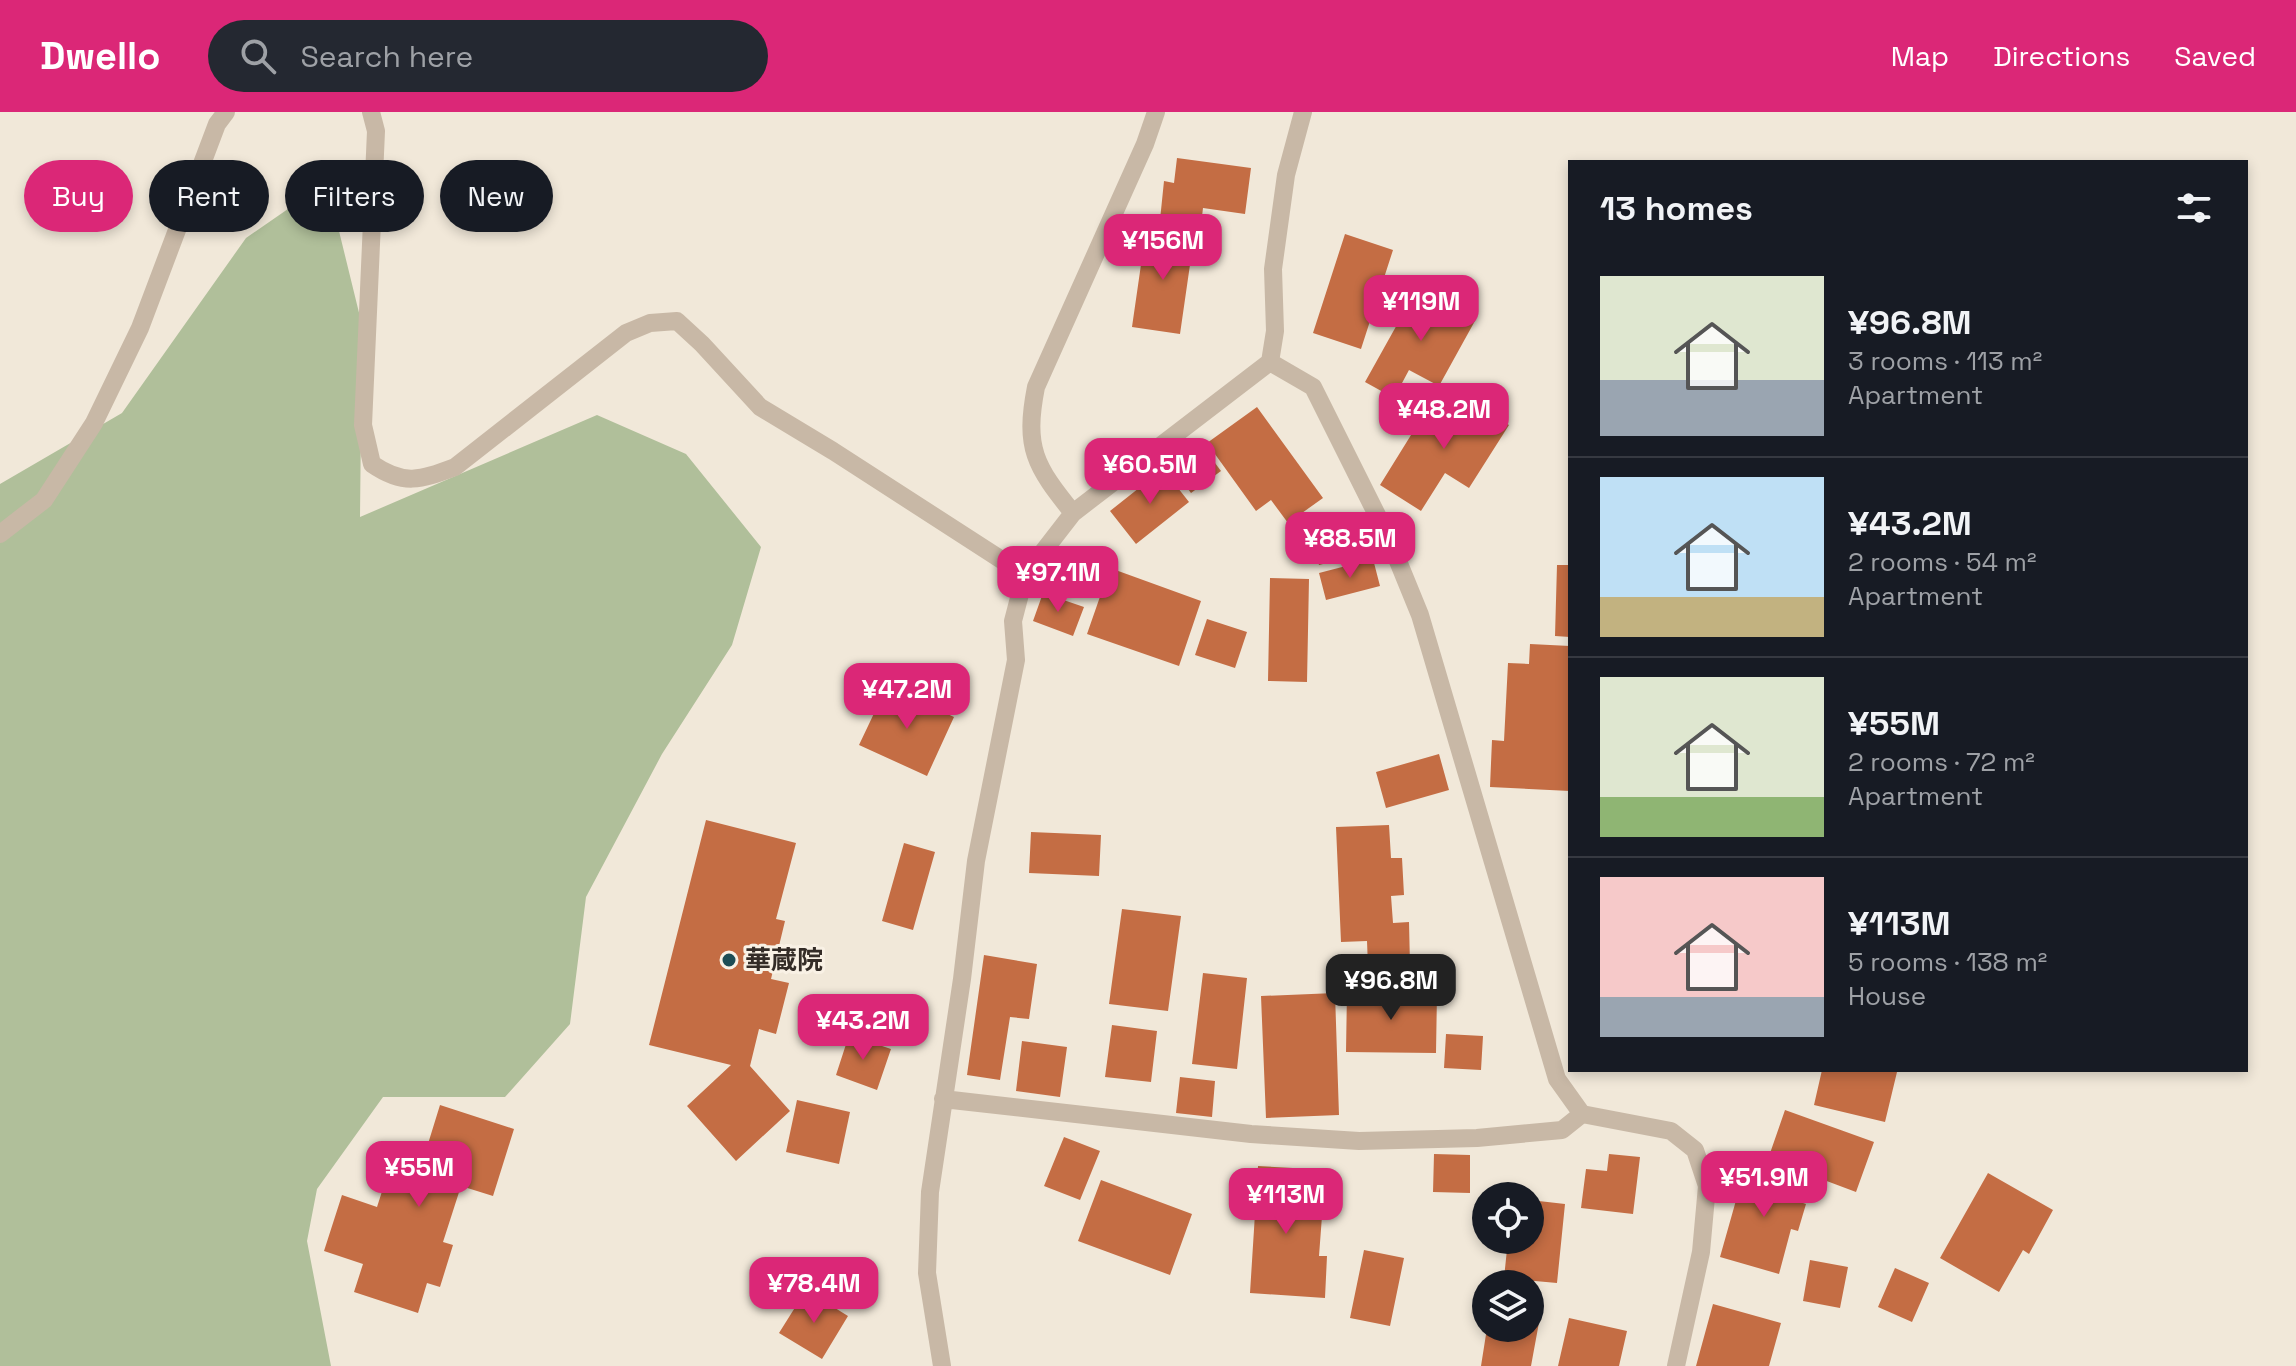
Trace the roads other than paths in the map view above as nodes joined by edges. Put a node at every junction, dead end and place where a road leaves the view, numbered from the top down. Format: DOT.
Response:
graph roads {
  1 [pos="371,112"];
  2 [pos="1156,112"];
  3 [pos="1303,112"];
  4 [pos="215,116"];
  5 [pos="1270,362"];
  6 [pos="1073,513"];
  7 [pos="0,534"];
  8 [pos="1025,575"];
  9 [pos="943,1099"];
  10 [pos="1582,1114"];
  11 [pos="942,1366"];
  12 [pos="1676,1366"];
  1 -- 8 [label="lane"];
  2 -- 6 [label="lane"];
  3 -- 5 [label="lane"];
  4 -- 7 [label="lane"];
  5 -- 6 [label="lane"];
  5 -- 10 [label="lane"];
  6 -- 8 [label="lane"];
  8 -- 9 [label="lane"];
  9 -- 10 [label="lane"];
  9 -- 11 [label="lane"];
  10 -- 12 [label="lane"];
}
